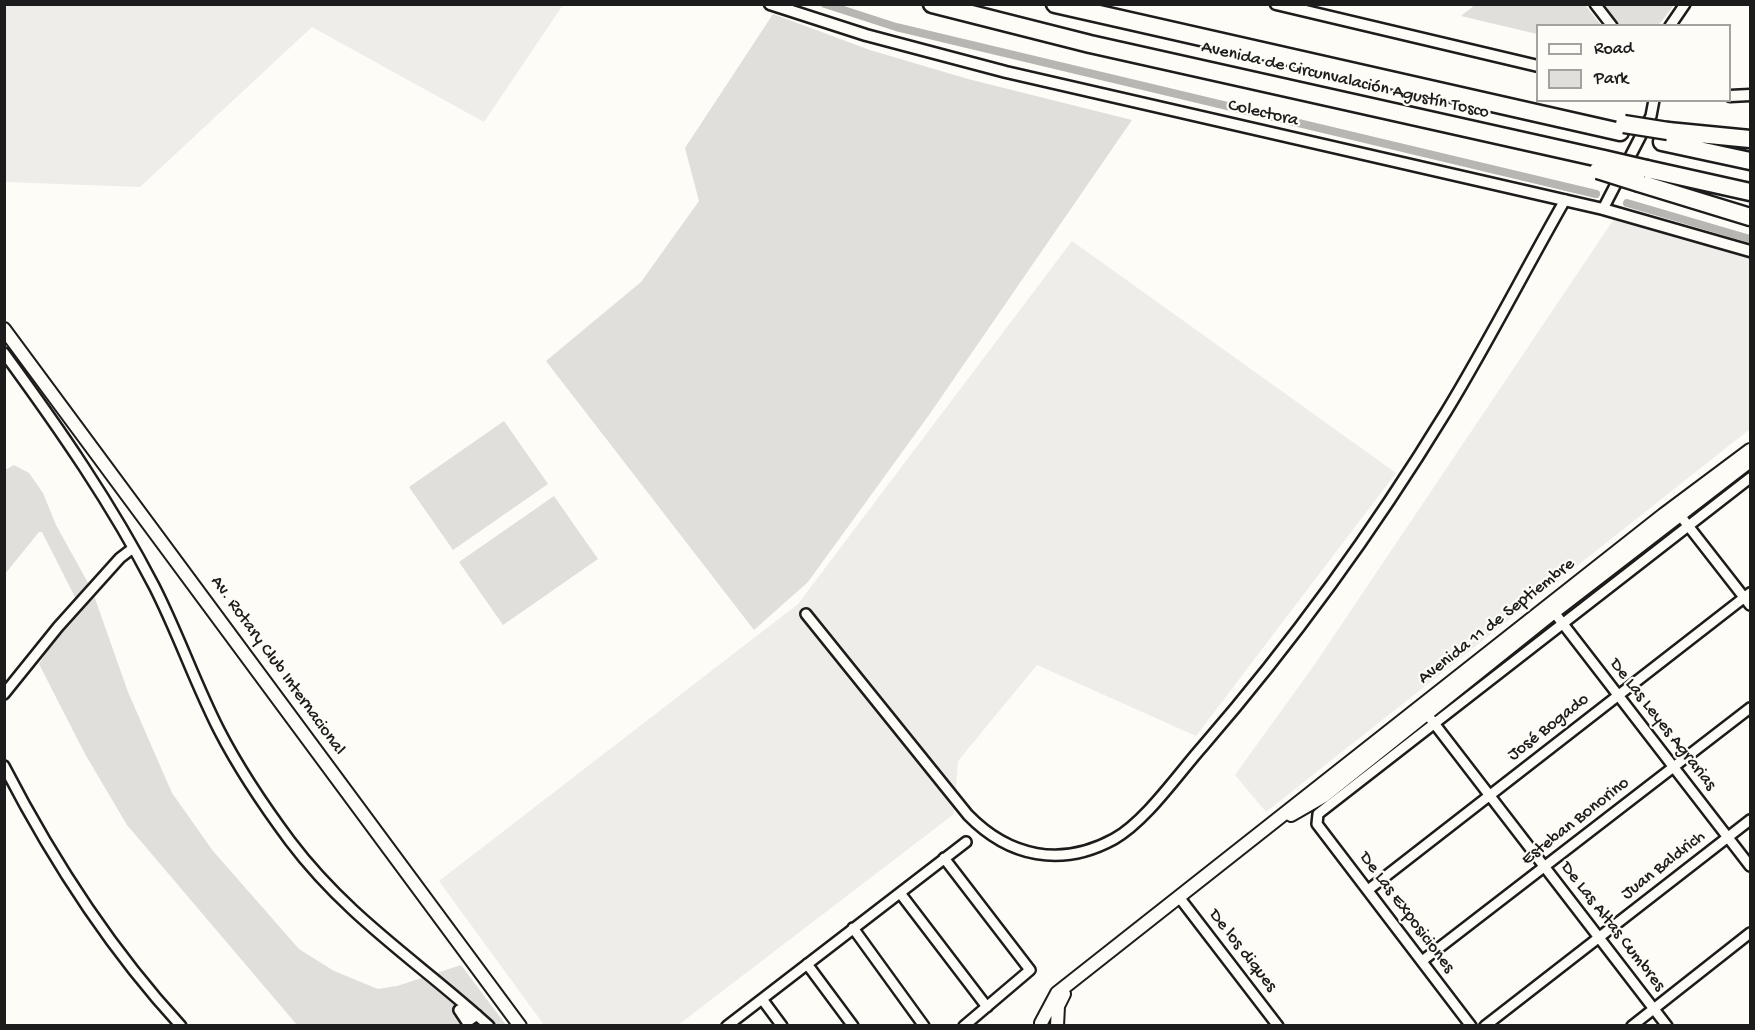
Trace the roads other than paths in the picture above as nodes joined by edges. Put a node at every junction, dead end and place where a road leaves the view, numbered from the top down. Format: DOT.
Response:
graph roads {
  1 [pos="770,4"];
  2 [pos="932,4"];
  3 [pos="1055,4"];
  4 [pos="1276,4"];
  5 [pos="1595,4"];
  6 [pos="1685,4"];
  7 [pos="1294,6"];
  8 [pos="1610,24"];
  9 [pos="1671,24"];
  10 [pos="1536,66"];
  11 [pos="1750,95"];
  12 [pos="1731,96"];
  13 [pos="1654,102"];
  14 [pos="1665,136"];
  15 [pos="1750,139"];
  16 [pos="1750,161"];
  17 [pos="1643,176"];
  18 [pos="1750,192"];
  19 [pos="1565,200"];
  20 [pos="1603,209"];
  21 [pos="1750,217"];
  22 [pos="1750,251"];
  23 [pos="4,329"];
  24 [pos="6,357"];
  25 [pos="1750,450"];
  26 [pos="1750,461"];
  27 [pos="1750,478"];
  28 [pos="1679,514"];
  29 [pos="1689,527"];
  30 [pos="133,548"];
  31 [pos="1749,599"];
  32 [pos="1551,608"];
  33 [pos="806,614"];
  34 [pos="1562,622"];
  35 [pos="4,694"];
  36 [pos="1618,696"];
  37 [pos="1750,708"];
  38 [pos="1427,714"];
  39 [pos="4,766"];
  40 [pos="1674,767"];
  41 [pos="1490,795"];
  42 [pos="1750,820"];
  43 [pos="1269,826"];
  44 [pos="1728,837"];
  45 [pos="966,842"];
  46 [pos="944,858"];
  47 [pos="1750,866"];
  48 [pos="1545,867"];
  49 [pos="1368,890"];
  50 [pos="900,893"];
  51 [pos="1179,897"];
  52 [pos="853,928"];
  53 [pos="1750,933"];
  54 [pos="1599,937"];
  55 [pos="1422,961"];
  56 [pos="807,964"];
  57 [pos="1079,977"];
  58 [pos="762,999"];
  59 [pos="987,1007"];
  60 [pos="1654,1009"];
  61 [pos="1037,1024"];
  62 [pos="181,1026"];
  63 [pos="489,1026"];
  64 [pos="519,1026"];
  65 [pos="727,1026"];
  66 [pos="782,1026"];
  67 [pos="853,1026"];
  68 [pos="924,1026"];
  69 [pos="964,1026"];
  70 [pos="1056,1026"];
  71 [pos="1278,1026"];
  72 [pos="1471,1026"];
  73 [pos="1485,1026"];
  74 [pos="1632,1026"];
  75 [pos="1667,1026"];
  1 -- 19 [label="street, Colectora"];
  2 -- 17 [label="highway, Avenida de Circunvalación Agustín Tosco, bridge"];
  3 -- 14 [label="highway, Avenida de Circunvalación Agustín Tosco"];
  4 -- 7 [label="street"];
  5 -- 8 [label="street"];
  6 -- 9 [label="street"];
  7 -- 10 [label="street"];
  11 -- 12 [label="street"];
  13 -- 20 [label="street"];
  14 -- 15 [label="highway"];
  14 -- 16 [label="highway, Avenida de Circunvalación Agustín Tosco"];
  17 -- 18 [label="highway"];
  17 -- 21 [label="highway"];
  19 -- 20 [label="street, Colectora"];
  19 -- 33 [label="street"];
  20 -- 22 [label="street, Colectora"];
  23 -- 64 [label="main road, Av. Rotary Club Internacional"];
  24 -- 30 [label="street"];
  25 -- 32 [label="main road, Avenida 11 de Septiembre"];
  26 -- 28 [label="main road, Avenida 11 de Septiembre"];
  27 -- 29 [label="street"];
  28 -- 29 [label="street"];
  28 -- 32 [label="main road, Avenida 11 de Septiembre"];
  29 -- 31 [label="street"];
  29 -- 34 [label="street"];
  30 -- 35 [label="street"];
  30 -- 63 [label="street"];
  31 -- 36 [label="street, José Bogado"];
  32 -- 34 [label="street, De Las Leyes Agrarias"];
  32 -- 38 [label="main road, Avenida 11 de Septiembre"];
  34 -- 36 [label="street, De Las Leyes Agrarias"];
  34 -- 38 [label="street"];
  36 -- 40 [label="street, De Las Leyes Agrarias"];
  36 -- 41 [label="street, José Bogado"];
  37 -- 40 [label="street, Esteban Bonorino"];
  38 -- 41 [label="street, De Las Altas Cumbres"];
  38 -- 43 [label="main road, Avenida 11 de Septiembre"];
  38 -- 43 [label="main road, Avenida 11 de Septiembre"];
  38 -- 49 [label="street, De Las Exposiciones"];
  39 -- 62 [label="street"];
  40 -- 44 [label="street, De Las Leyes Agrarias"];
  40 -- 48 [label="street, Esteban Bonorino"];
  41 -- 48 [label="street, De Las Altas Cumbres"];
  41 -- 49 [label="street, José Bogado"];
  42 -- 44 [label="street, Juan Baldrich"];
  43 -- 51 [label="main road, Avenida 11 de Septiembre"];
  44 -- 47 [label="street, De Las Leyes Agrarias"];
  44 -- 54 [label="street, Juan Baldrich"];
  45 -- 46 [label="street"];
  46 -- 50 [label="street"];
  46 -- 59 [label="street"];
  48 -- 54 [label="street, De Las Altas Cumbres"];
  48 -- 55 [label="street, Esteban Bonorino"];
  49 -- 55 [label="street, De Las Exposiciones"];
  50 -- 52 [label="street"];
  50 -- 59 [label="street"];
  51 -- 57 [label="main road, Avenida 11 de Septiembre"];
  51 -- 71 [label="street, De los diques"];
  52 -- 56 [label="street"];
  52 -- 68 [label="street"];
  53 -- 60 [label="street"];
  54 -- 60 [label="street, De Las Altas Cumbres"];
  54 -- 73 [label="street, Juan Baldrich"];
  55 -- 72 [label="street, De Las Exposiciones"];
  56 -- 58 [label="street"];
  56 -- 67 [label="street"];
  57 -- 61 [label="main road"];
  57 -- 70 [label="main road"];
  58 -- 65 [label="street"];
  58 -- 66 [label="street"];
  59 -- 69 [label="street"];
  60 -- 74 [label="street"];
  60 -- 75 [label="street, De Las Altas Cumbres"];
  61 -- 70 [label="main road"];
}
